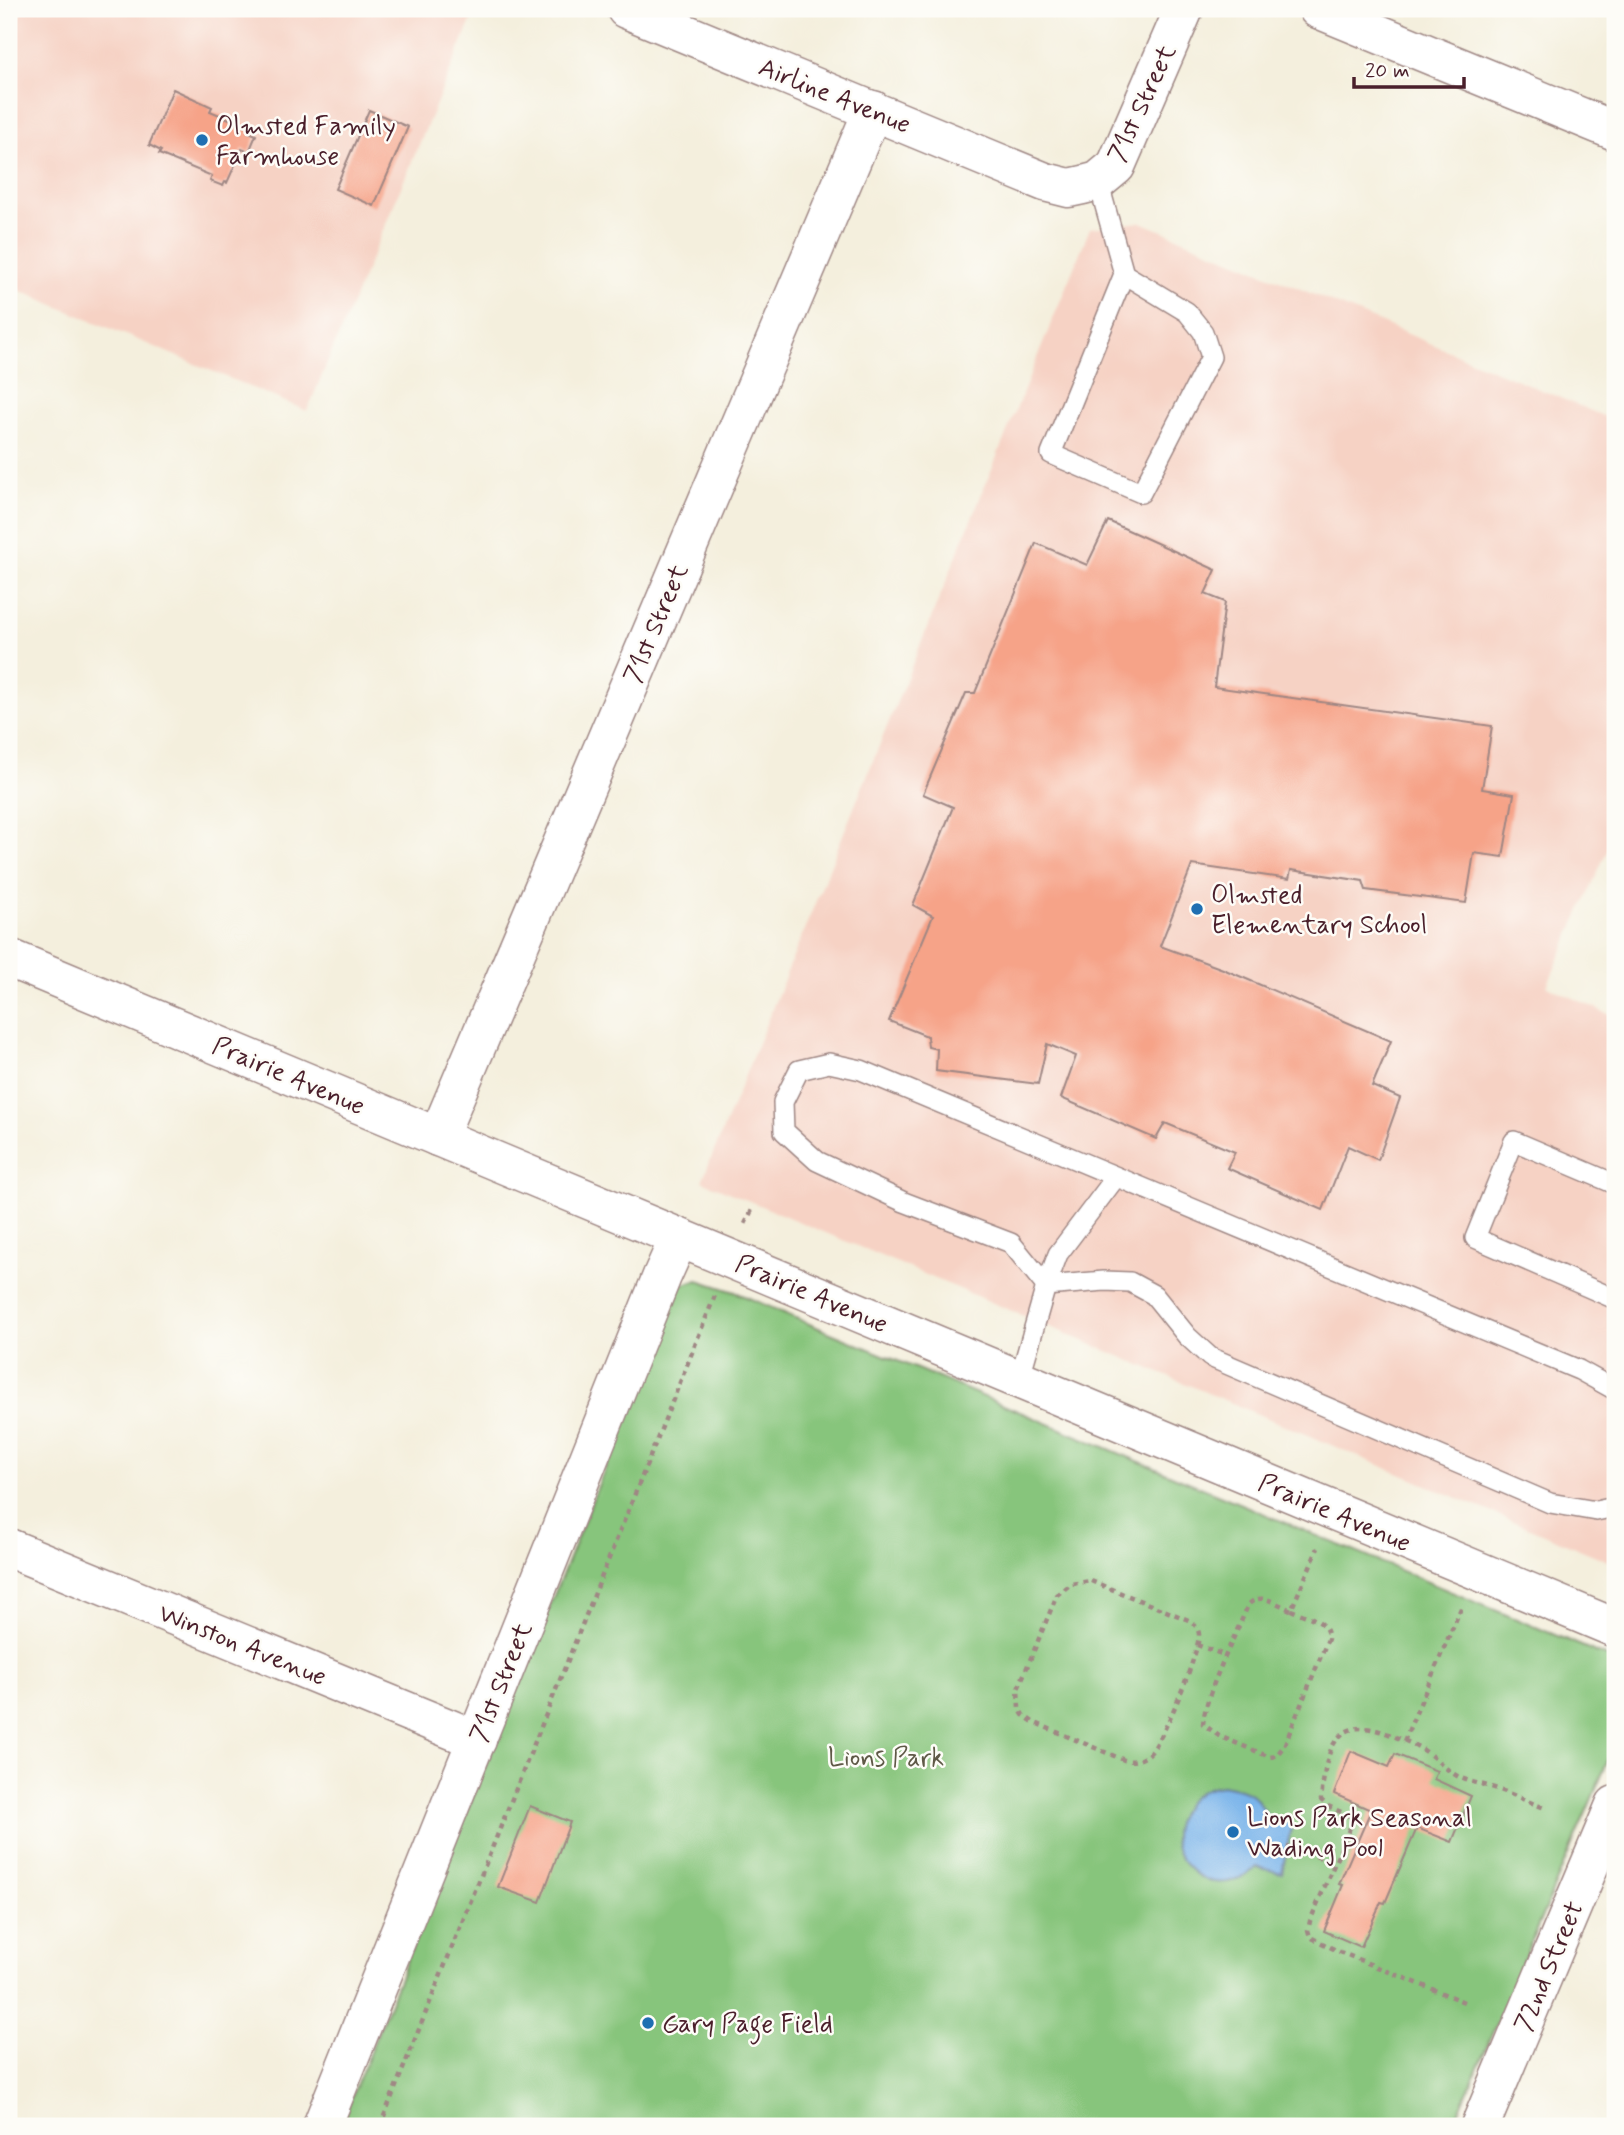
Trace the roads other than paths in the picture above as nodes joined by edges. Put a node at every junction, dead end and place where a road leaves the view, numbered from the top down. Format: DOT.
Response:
graph roads {
  1 [pos="626,9"];
  2 [pos="1184,9"];
  3 [pos="1318,9"];
  4 [pos="873,110"];
  5 [pos="1615,131"];
  6 [pos="1098,181"];
  7 [pos="1045,182"];
  8 [pos="1124,274"];
  9 [pos="9,958"];
  10 [pos="438,1137"];
  11 [pos="1115,1177"];
  12 [pos="1615,1184"];
  13 [pos="679,1238"];
  14 [pos="1046,1286"];
  15 [pos="1615,1299"];
  16 [pos="1019,1380"];
  17 [pos="1615,1390"];
  18 [pos="1615,1507"];
  19 [pos="9,1548"];
  20 [pos="1615,1628"];
  21 [pos="477,1740"];
  22 [pos="1615,1805"];
  23 [pos="322,2126"];
  24 [pos="1480,2126"];
  1 -- 4 [label="street, Airline Avenue"];
  2 -- 6 [label="street, 71st Street"];
  3 -- 5 [label="street"];
  4 -- 7 [label="street, Airline Avenue"];
  4 -- 10 [label="street, 71st Street"];
  6 -- 7 [label="street, 71st Street"];
  6 -- 8 [label="lane"];
  8 -- 8 [label="lane"];
  9 -- 10 [label="street, Prairie Avenue"];
  10 -- 13 [label="street, Prairie Avenue"];
  11 -- 14 [label="lane"];
  11 -- 14 [label="lane"];
  11 -- 17 [label="lane"];
  12 -- 15 [label="lane"];
  13 -- 16 [label="street, Prairie Avenue"];
  13 -- 21 [label="street, 71st Street"];
  14 -- 16 [label="lane"];
  14 -- 18 [label="lane"];
  16 -- 20 [label="street, Prairie Avenue"];
  19 -- 21 [label="street, Winston Avenue"];
  21 -- 23 [label="street, 71st Street"];
  22 -- 24 [label="street, 72nd Street"];
}
